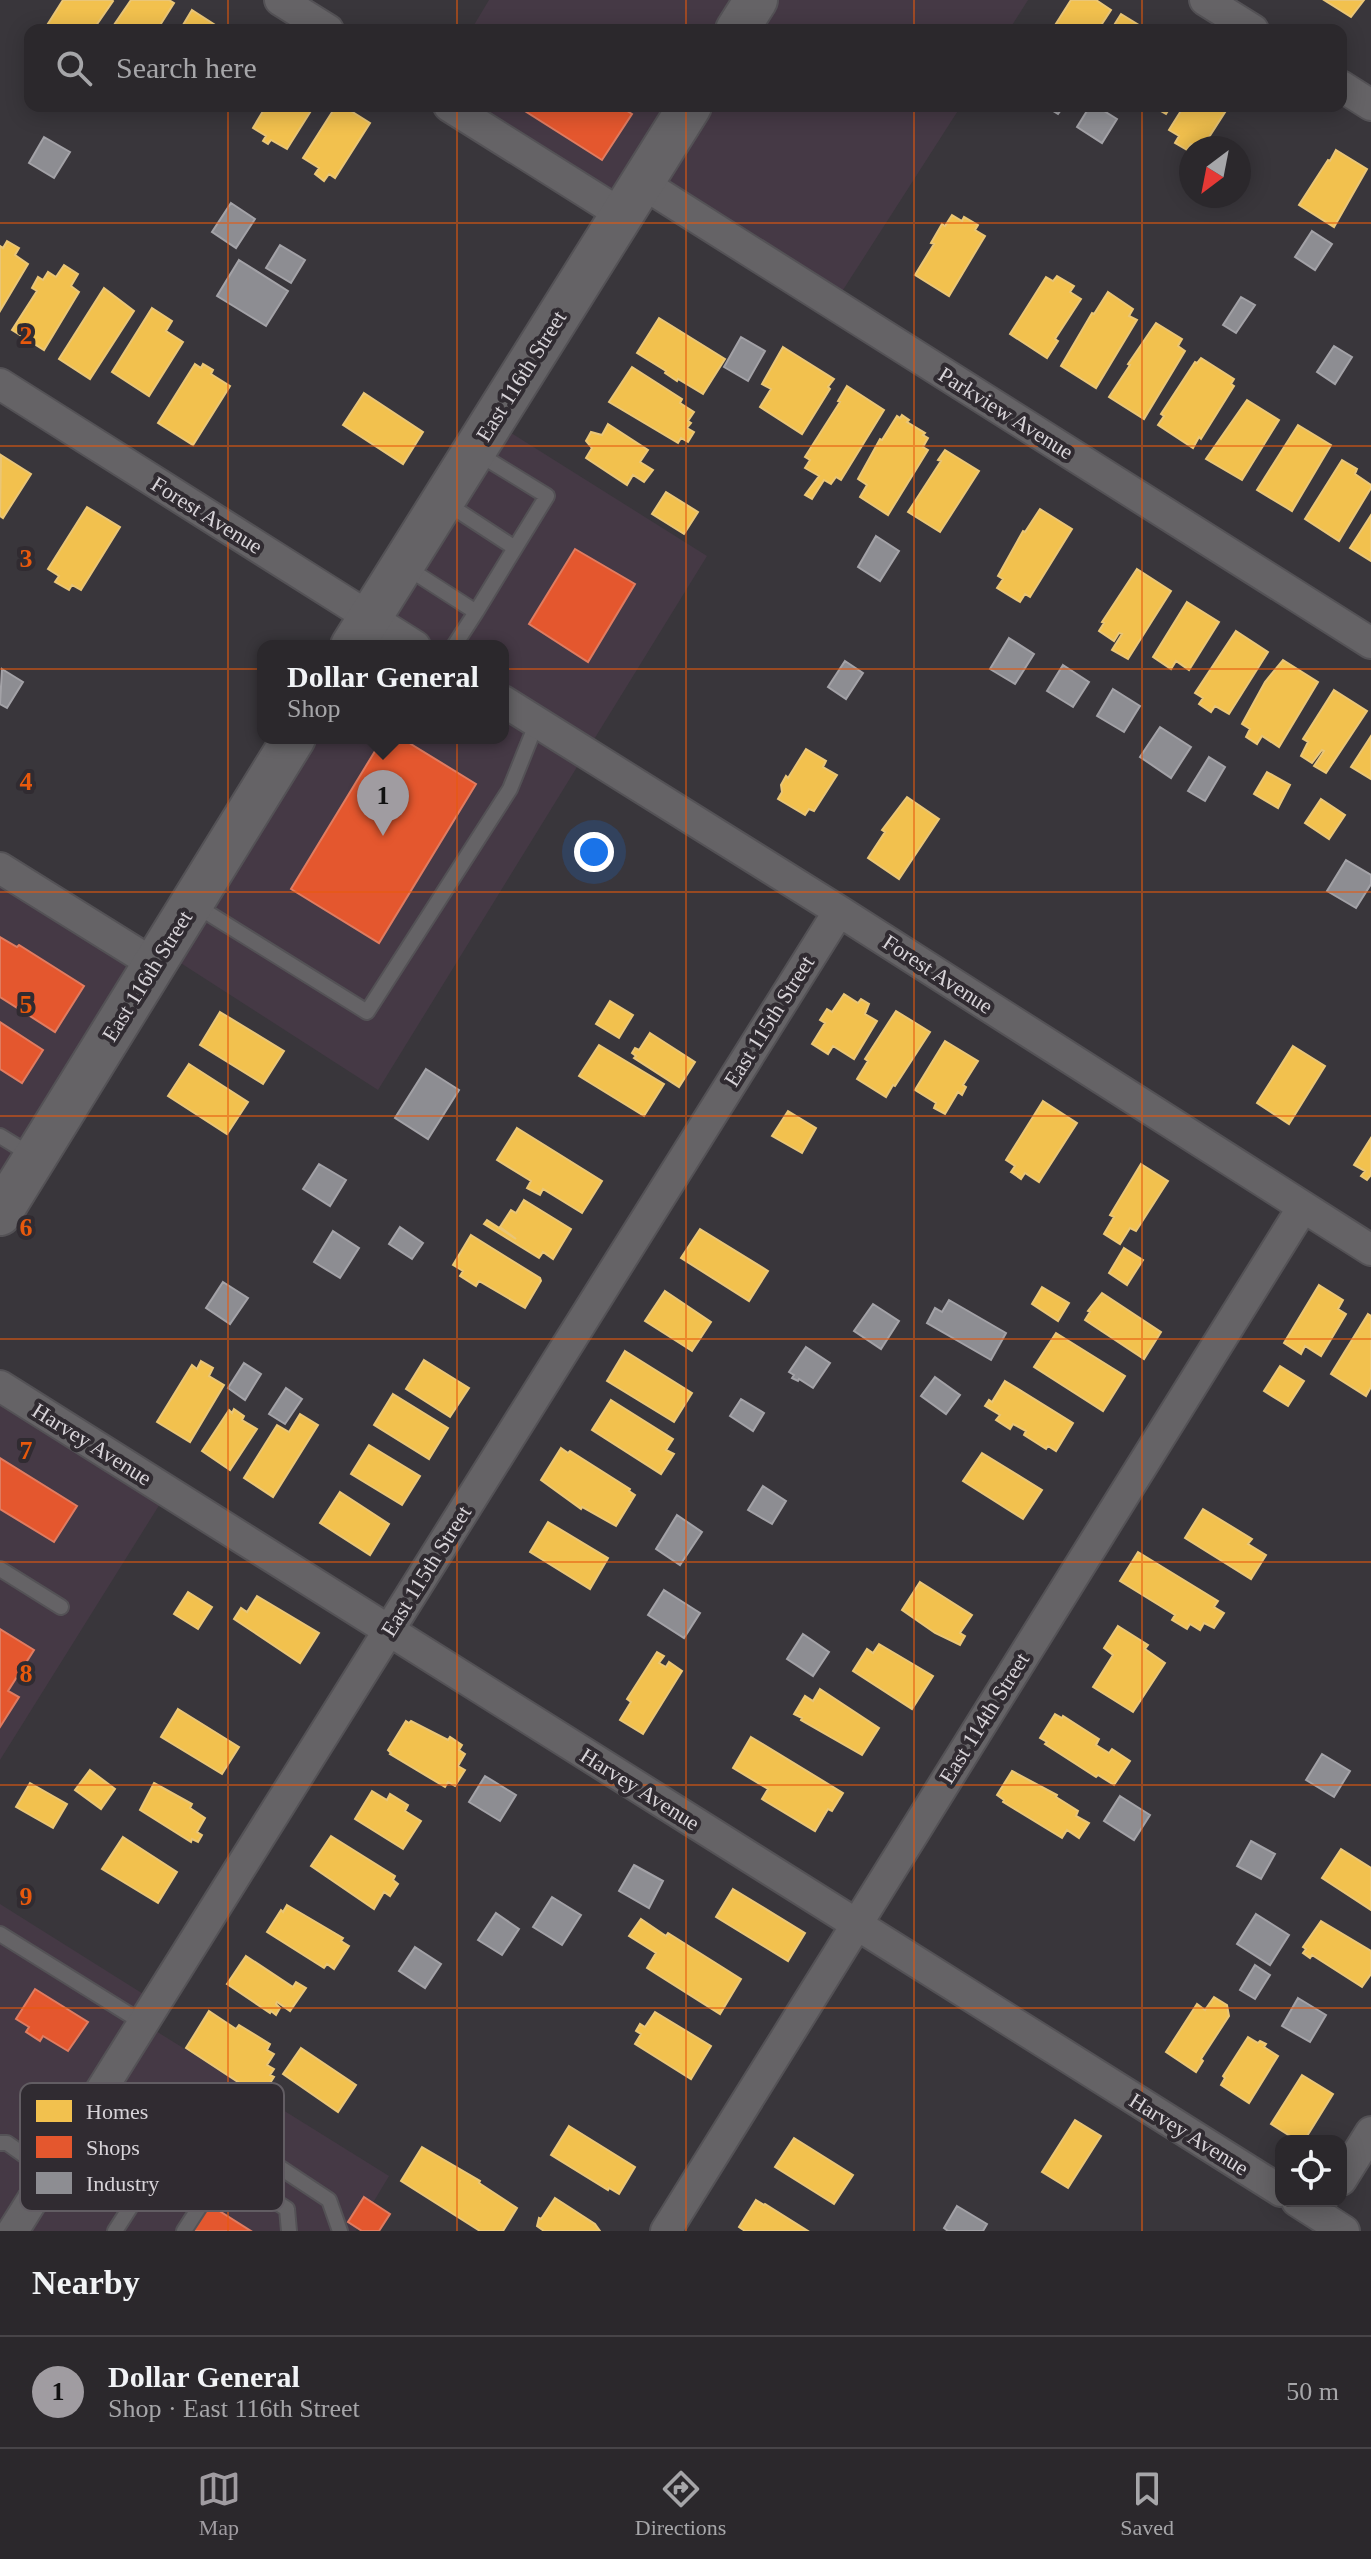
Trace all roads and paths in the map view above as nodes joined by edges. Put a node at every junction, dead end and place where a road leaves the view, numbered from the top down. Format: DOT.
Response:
graph roads {
  1 [pos="280,0"];
  2 [pos="756,0"];
  3 [pos="1205,0"];
  4 [pos="318,24"];
  5 [pos="741,24"];
  6 [pos="1243,24"];
  7 [pos="1347,90"];
  8 [pos="1371,105"];
  9 [pos="461,112"];
  10 [pos="686,112"];
  11 [pos="632,199"];
  12 [pos="0,384"];
  13 [pos="474,451"];
  14 [pos="443,501"];
  15 [pos="515,548"];
  16 [pos="402,565"];
  17 [pos="476,612"];
  18 [pos="361,632"];
  19 [pos="392,640"];
  20 [pos="458,640"];
  21 [pos="1371,643"];
  22 [pos="509,705"];
  23 [pos="537,722"];
  24 [pos="290,744"];
  25 [pos="0,868"];
  26 [pos="192,903"];
  27 [pos="839,911"];
  28 [pos="154,964"];
  29 [pos="0,1136"];
  30 [pos="35,1158"];
  31 [pos="1303,1207"];
  32 [pos="0,1214"];
  33 [pos="1371,1250"];
  34 [pos="0,1386"];
  35 [pos="0,1569"];
  36 [pos="61,1607"];
  37 [pos="389,1629"];
  38 [pos="855,1925"];
  39 [pos="0,1934"];
  40 [pos="143,2023"];
  41 [pos="105,2083"];
  42 [pos="1371,2132"];
  43 [pos="0,2143"];
  44 [pos="20,2152"];
  45 [pos="284,2170"];
  46 [pos="1347,2170"];
  47 [pos="1275,2187"];
  48 [pos="284,2207"];
  49 [pos="25,2211"];
  50 [pos="128,2211"];
  51 [pos="197,2211"];
  52 [pos="13,2231"];
  53 [pos="115,2231"];
  54 [pos="184,2231"];
  55 [pos="289,2231"];
  56 [pos="340,2231"];
  57 [pos="666,2231"];
  1 -- 4 [label="street"];
  2 -- 5 [label="main road"];
  3 -- 6 [label="street"];
  7 -- 8 [label="street"];
  9 -- 11 [label="street, Parkview Avenue"];
  10 -- 11 [label="main road, East 116th Street"];
  11 -- 13 [label="main road, East 116th Street"];
  11 -- 21 [label="street, Parkview Avenue"];
  12 -- 18 [label="street, Forest Avenue"];
  13 -- 14 [label="main road, East 116th Street"];
  13 -- 15 [label="lane"];
  14 -- 15 [label="lane"];
  14 -- 16 [label="main road, East 116th Street"];
  15 -- 17 [label="lane"];
  16 -- 17 [label="lane"];
  16 -- 18 [label="main road, East 116th Street"];
  17 -- 20 [label="lane"];
  18 -- 19 [label="street, Forest Avenue"];
  22 -- 23 [label="street, Forest Avenue"];
  23 -- 26 [label="lane"];
  23 -- 27 [label="street, Forest Avenue"];
  24 -- 26 [label="main road, East 116th Street"];
  25 -- 28 [label="street"];
  26 -- 28 [label="main road, East 116th Street"];
  27 -- 31 [label="street, Forest Avenue"];
  27 -- 37 [label="street, East 115th Street"];
  28 -- 30 [label="main road, East 116th Street"];
  29 -- 30 [label="lane"];
  30 -- 32 [label="main road, East 116th Street"];
  31 -- 33 [label="street, Forest Avenue"];
  31 -- 38 [label="street, East 114th Street"];
  34 -- 37 [label="street, Harvey Avenue"];
  35 -- 36 [label="lane"];
  37 -- 38 [label="street, Harvey Avenue"];
  37 -- 40 [label="street, East 115th Street"];
  38 -- 47 [label="street, Harvey Avenue"];
  38 -- 57 [label="street, East 114th Street"];
  39 -- 40 [label="lane"];
  40 -- 41 [label="street, East 115th Street"];
  42 -- 46 [label="street"];
  43 -- 44 [label="lane"];
  45 -- 56 [label="lane"];
  48 -- 55 [label="lane"];
  49 -- 52 [label="street, East 115th Street"];
  50 -- 53 [label="lane"];
  51 -- 54 [label="lane"];
}
